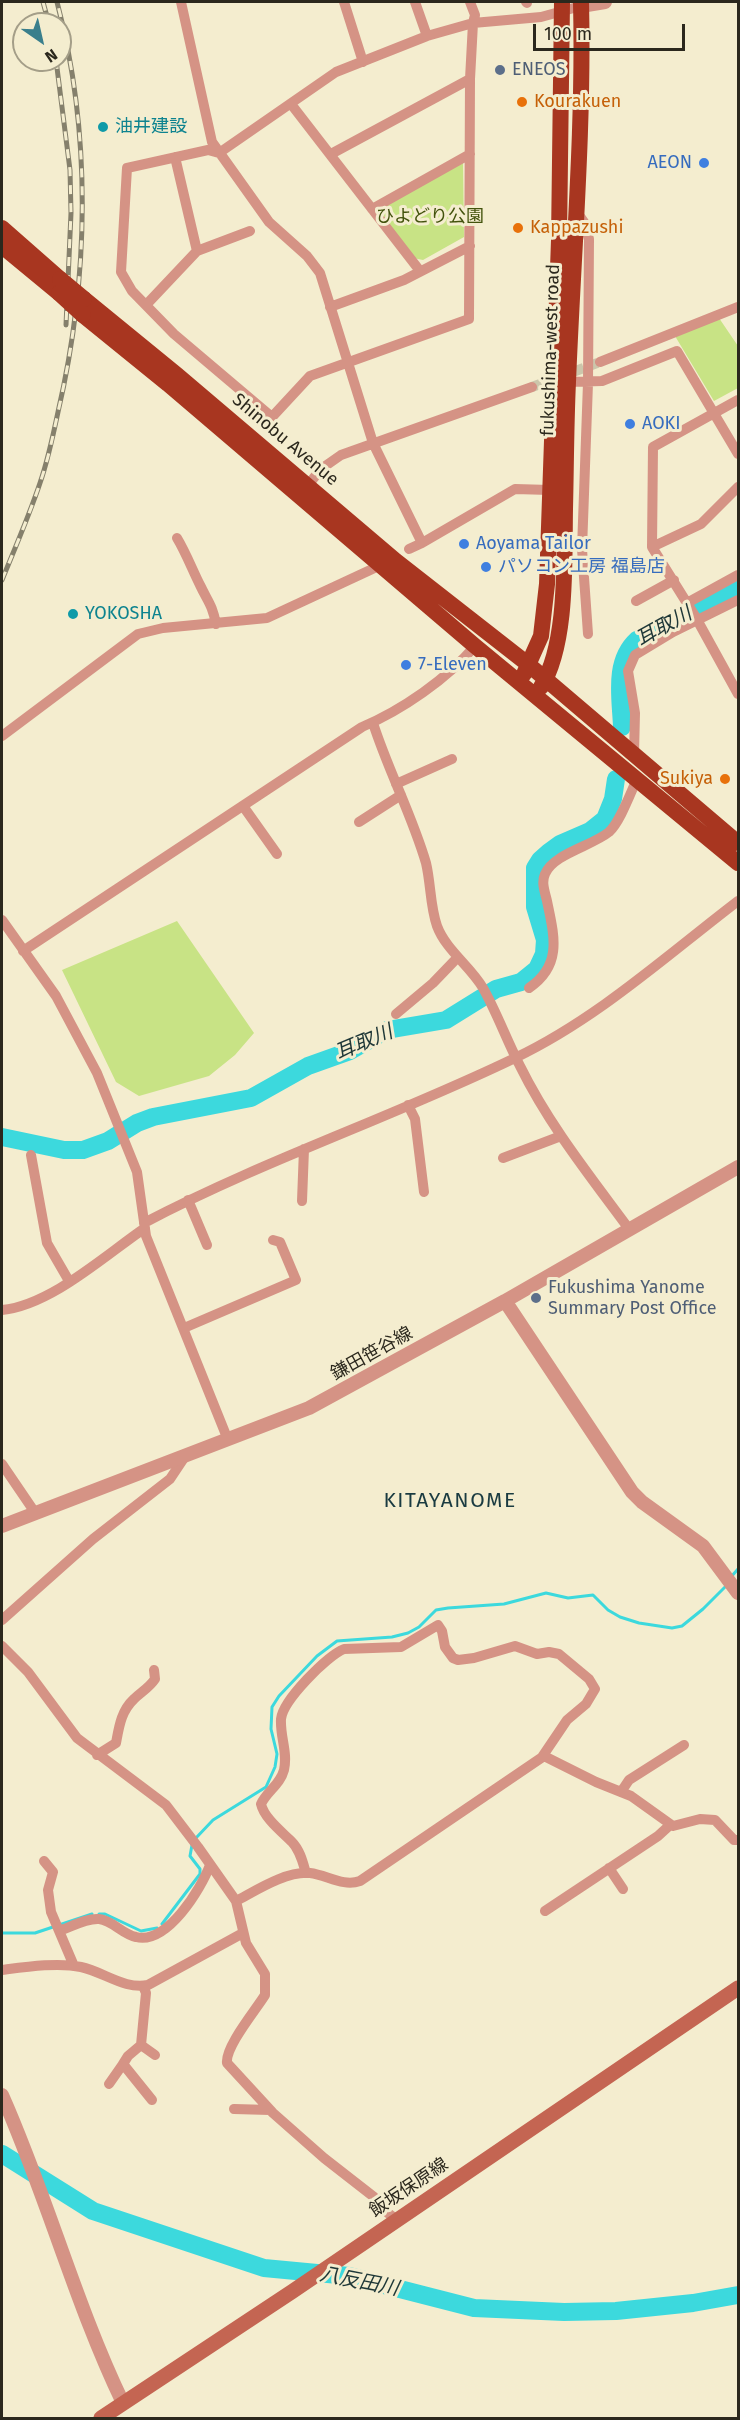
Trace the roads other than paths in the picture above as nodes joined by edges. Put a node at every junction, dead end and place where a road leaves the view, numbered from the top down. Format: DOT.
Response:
graph roads {
  1 [pos="181,2"];
  2 [pos="345,2"];
  3 [pos="415,2"];
  4 [pos="470,2"];
  5 [pos="605,2"];
  6 [pos="581,4"];
  7 [pos="562,6"];
  8 [pos="473,23"];
  9 [pos="427,36"];
  10 [pos="363,62"];
  11 [pos="470,79"];
  12 [pos="291,104"];
  13 [pos="219,153"];
  14 [pos="331,154"];
  15 [pos="470,154"];
  16 [pos="175,157"];
  17 [pos="372,209"];
  18 [pos="576,212"];
  19 [pos="2,228"];
  20 [pos="250,231"];
  21 [pos="2,246"];
  22 [pos="471,246"];
  23 [pos="198,251"];
  24 [pos="420,271"];
  25 [pos="60,286"];
  26 [pos="147,305"];
  27 [pos="330,307"];
  28 [pos="738,307"];
  29 [pos="347,362"];
  30 [pos="600,362"];
  31 [pos="568,382"];
  32 [pos="588,383"];
  33 [pos="532,387"];
  34 [pos="738,400"];
  35 [pos="713,412"];
  36 [pos="373,443"];
  37 [pos="738,454"];
  38 [pos="738,487"];
  39 [pos="550,490"];
  40 [pos="304,491"];
  41 [pos="177,538"];
  42 [pos="422,543"];
  43 [pos="564,546"];
  44 [pos="652,547"];
  45 [pos="409,549"];
  46 [pos="582,549"];
  47 [pos="381,566"];
  48 [pos="738,575"];
  49 [pos="674,580"];
  50 [pos="738,600"];
  51 [pos="636,601"];
  52 [pos="692,611"];
  53 [pos="216,624"];
  54 [pos="588,634"];
  55 [pos="475,646"];
  56 [pos="529,665"];
  57 [pos="545,680"];
  58 [pos="519,683"];
  59 [pos="738,694"];
  60 [pos="535,696"];
  61 [pos="373,723"];
  62 [pos="2,736"];
  63 [pos="634,754"];
  64 [pos="452,759"];
  65 [pos="638,779"];
  66 [pos="396,784"];
  67 [pos="401,795"];
  68 [pos="243,806"];
  69 [pos="359,822"];
  70 [pos="738,843"];
  71 [pos="277,854"];
  72 [pos="738,863"];
  73 [pos="738,901"];
  74 [pos="2,920"];
  75 [pos="23,951"];
  76 [pos="458,957"];
  77 [pos="529,988"];
  78 [pos="396,1014"];
  79 [pos="516,1058"];
  80 [pos="408,1105"];
  81 [pos="561,1136"];
  82 [pos="304,1149"];
  83 [pos="31,1155"];
  84 [pos="503,1158"];
  85 [pos="738,1167"];
  86 [pos="424,1192"];
  87 [pos="188,1200"];
  88 [pos="302,1201"];
  89 [pos="145,1225"];
  90 [pos="629,1229"];
  91 [pos="273,1240"];
  92 [pos="207,1245"];
  93 [pos="69,1281"];
  94 [pos="505,1301"];
  95 [pos="2,1310"];
  96 [pos="184,1328"];
  97 [pos="228,1440"];
  98 [pos="184,1458"];
  99 [pos="2,1464"];
  100 [pos="36,1514"];
  101 [pos="2,1526"];
  102 [pos="733,1585"];
  103 [pos="2,1620"];
  104 [pos="2,1646"];
  105 [pos="154,1670"];
  106 [pos="684,1745"];
  107 [pos="97,1755"];
  108 [pos="542,1757"];
  109 [pos="621,1792"];
  110 [pos="670,1825"];
  111 [pos="738,1840"];
  112 [pos="44,1861"];
  113 [pos="210,1865"];
  114 [pos="609,1868"];
  115 [pos="306,1873"];
  116 [pos="623,1889"];
  117 [pos="236,1901"];
  118 [pos="545,1911"];
  119 [pos="57,1927"];
  120 [pos="243,1933"];
  121 [pos="74,1966"];
  122 [pos="2,1970"];
  123 [pos="143,1986"];
  124 [pos="738,1988"];
  125 [pos="141,2045"];
  126 [pos="155,2055"];
  127 [pos="123,2064"];
  128 [pos="108,2084"];
  129 [pos="2,2095"];
  130 [pos="152,2100"];
  131 [pos="234,2109"];
  132 [pos="270,2110"];
  133 [pos="397,2220"];
  134 [pos="123,2403"];
  135 [pos="101,2418"];
  1 -- 13 [label="street"];
  2 -- 10 [label="street"];
  3 -- 9 [label="street"];
  4 -- 8 [label="street"];
  5 -- 6 [label="street"];
  6 -- 7 [label="street"];
  6 -- 18 [label="highway, fukushima-west road"];
  7 -- 8 [label="street"];
  7 -- 39 [label="highway, fukushima-west road"];
  8 -- 9 [label="street"];
  8 -- 11 [label="street"];
  9 -- 10 [label="street"];
  10 -- 12 [label="street"];
  11 -- 14 [label="street"];
  11 -- 15 [label="street"];
  12 -- 13 [label="street"];
  12 -- 14 [label="street"];
  13 -- 16 [label="street"];
  13 -- 27 [label="street"];
  14 -- 17 [label="street"];
  15 -- 17 [label="street"];
  15 -- 22 [label="street"];
  16 -- 23 [label="street"];
  16 -- 26 [label="street"];
  17 -- 24 [label="street"];
  18 -- 31 [label="highway, fukushima-west road"];
  18 -- 32 [label="street"];
  19 -- 25 [label="highway, Shinobu Avenue"];
  20 -- 23 [label="street"];
  21 -- 25 [label="highway, Shinobu Avenue"];
  22 -- 24 [label="street"];
  22 -- 29 [label="street"];
  23 -- 26 [label="street"];
  24 -- 27 [label="street"];
  25 -- 40 [label="highway, Shinobu Avenue, bridge"];
  26 -- 29 [label="street"];
  27 -- 29 [label="street"];
  28 -- 30 [label="street"];
  29 -- 36 [label="street"];
  31 -- 32 [label="street"];
  31 -- 43 [label="highway, fukushima-west road"];
  32 -- 35 [label="street"];
  32 -- 46 [label="street"];
  33 -- 36 [label="street"];
  34 -- 35 [label="street"];
  35 -- 37 [label="street"];
  35 -- 44 [label="street"];
  36 -- 40 [label="street"];
  36 -- 42 [label="street"];
  38 -- 44 [label="street"];
  39 -- 42 [label="street"];
  39 -- 56 [label="highway, fukushima-west road"];
  40 -- 47 [label="highway, Shinobu Avenue"];
  40 -- 56 [label="highway, Shinobu Avenue"];
  41 -- 53 [label="street"];
  42 -- 45 [label="street"];
  43 -- 46 [label="street"];
  43 -- 57 [label="highway, fukushima-west road"];
  44 -- 49 [label="street"];
  46 -- 54 [label="street"];
  47 -- 53 [label="street"];
  47 -- 55 [label="highway, Shinobu Avenue"];
  48 -- 52 [label="street"];
  49 -- 51 [label="street"];
  49 -- 52 [label="street"];
  50 -- 52 [label="street"];
  52 -- 59 [label="street"];
  52 -- 63 [label="street"];
  53 -- 62 [label="street"];
  55 -- 58 [label="highway, Shinobu Avenue"];
  55 -- 61 [label="street"];
  56 -- 57 [label="highway, Shinobu Avenue"];
  56 -- 58 [label="highway, fukushima-west road"];
  57 -- 60 [label="highway, fukushima-west road"];
  57 -- 63 [label="highway, Shinobu Avenue"];
  58 -- 60 [label="highway, Shinobu Avenue"];
  60 -- 65 [label="highway, Shinobu Avenue"];
  61 -- 66 [label="street"];
  61 -- 68 [label="street"];
  63 -- 70 [label="highway, Shinobu Avenue"];
  64 -- 66 [label="street"];
  65 -- 72 [label="highway, Shinobu Avenue"];
  65 -- 77 [label="street"];
  66 -- 67 [label="street"];
  67 -- 69 [label="street"];
  67 -- 76 [label="street"];
  68 -- 71 [label="street"];
  68 -- 75 [label="street"];
  73 -- 79 [label="street"];
  74 -- 75 [label="street"];
  75 -- 89 [label="street"];
  76 -- 78 [label="street"];
  76 -- 79 [label="street"];
  79 -- 80 [label="street"];
  79 -- 81 [label="street"];
  80 -- 82 [label="street"];
  80 -- 86 [label="street"];
  81 -- 84 [label="street"];
  81 -- 90 [label="street"];
  82 -- 87 [label="street"];
  82 -- 88 [label="street"];
  83 -- 93 [label="street"];
  85 -- 90 [label="street, 鎌田笹谷線"];
  87 -- 89 [label="street"];
  87 -- 92 [label="street"];
  89 -- 93 [label="street"];
  89 -- 96 [label="street"];
  90 -- 94 [label="street, 鎌田笹谷線"];
  91 -- 96 [label="street"];
  93 -- 95 [label="street"];
  94 -- 97 [label="street, 鎌田笹谷線"];
  94 -- 102 [label="street"];
  96 -- 97 [label="street"];
  97 -- 98 [label="street, 鎌田笹谷線"];
  98 -- 100 [label="street, 鎌田笹谷線"];
  98 -- 103 [label="street"];
  99 -- 100 [label="street"];
  100 -- 101 [label="street, 鎌田笹谷線"];
  104 -- 107 [label="street"];
  105 -- 107 [label="street"];
  106 -- 109 [label="street"];
  107 -- 113 [label="street"];
  108 -- 109 [label="street"];
  108 -- 115 [label="street"];
  108 -- 115 [label="street"];
  109 -- 110 [label="street"];
  110 -- 111 [label="street"];
  110 -- 114 [label="street"];
  112 -- 119 [label="street"];
  113 -- 117 [label="street"];
  113 -- 119 [label="street"];
  114 -- 116 [label="street"];
  114 -- 118 [label="street"];
  115 -- 117 [label="street"];
  117 -- 120 [label="street"];
  119 -- 121 [label="street"];
  120 -- 123 [label="street"];
  120 -- 132 [label="street"];
  121 -- 122 [label="street"];
  121 -- 123 [label="street"];
  123 -- 125 [label="street"];
  124 -- 133 [label="main road, 飯坂保原線"];
  125 -- 126 [label="street"];
  125 -- 127 [label="street"];
  127 -- 128 [label="street"];
  127 -- 130 [label="street"];
  129 -- 134 [label="street"];
  131 -- 132 [label="street"];
  132 -- 133 [label="street"];
  133 -- 134 [label="main road, 飯坂保原線"];
  134 -- 135 [label="main road, 飯坂保原線"];
}
